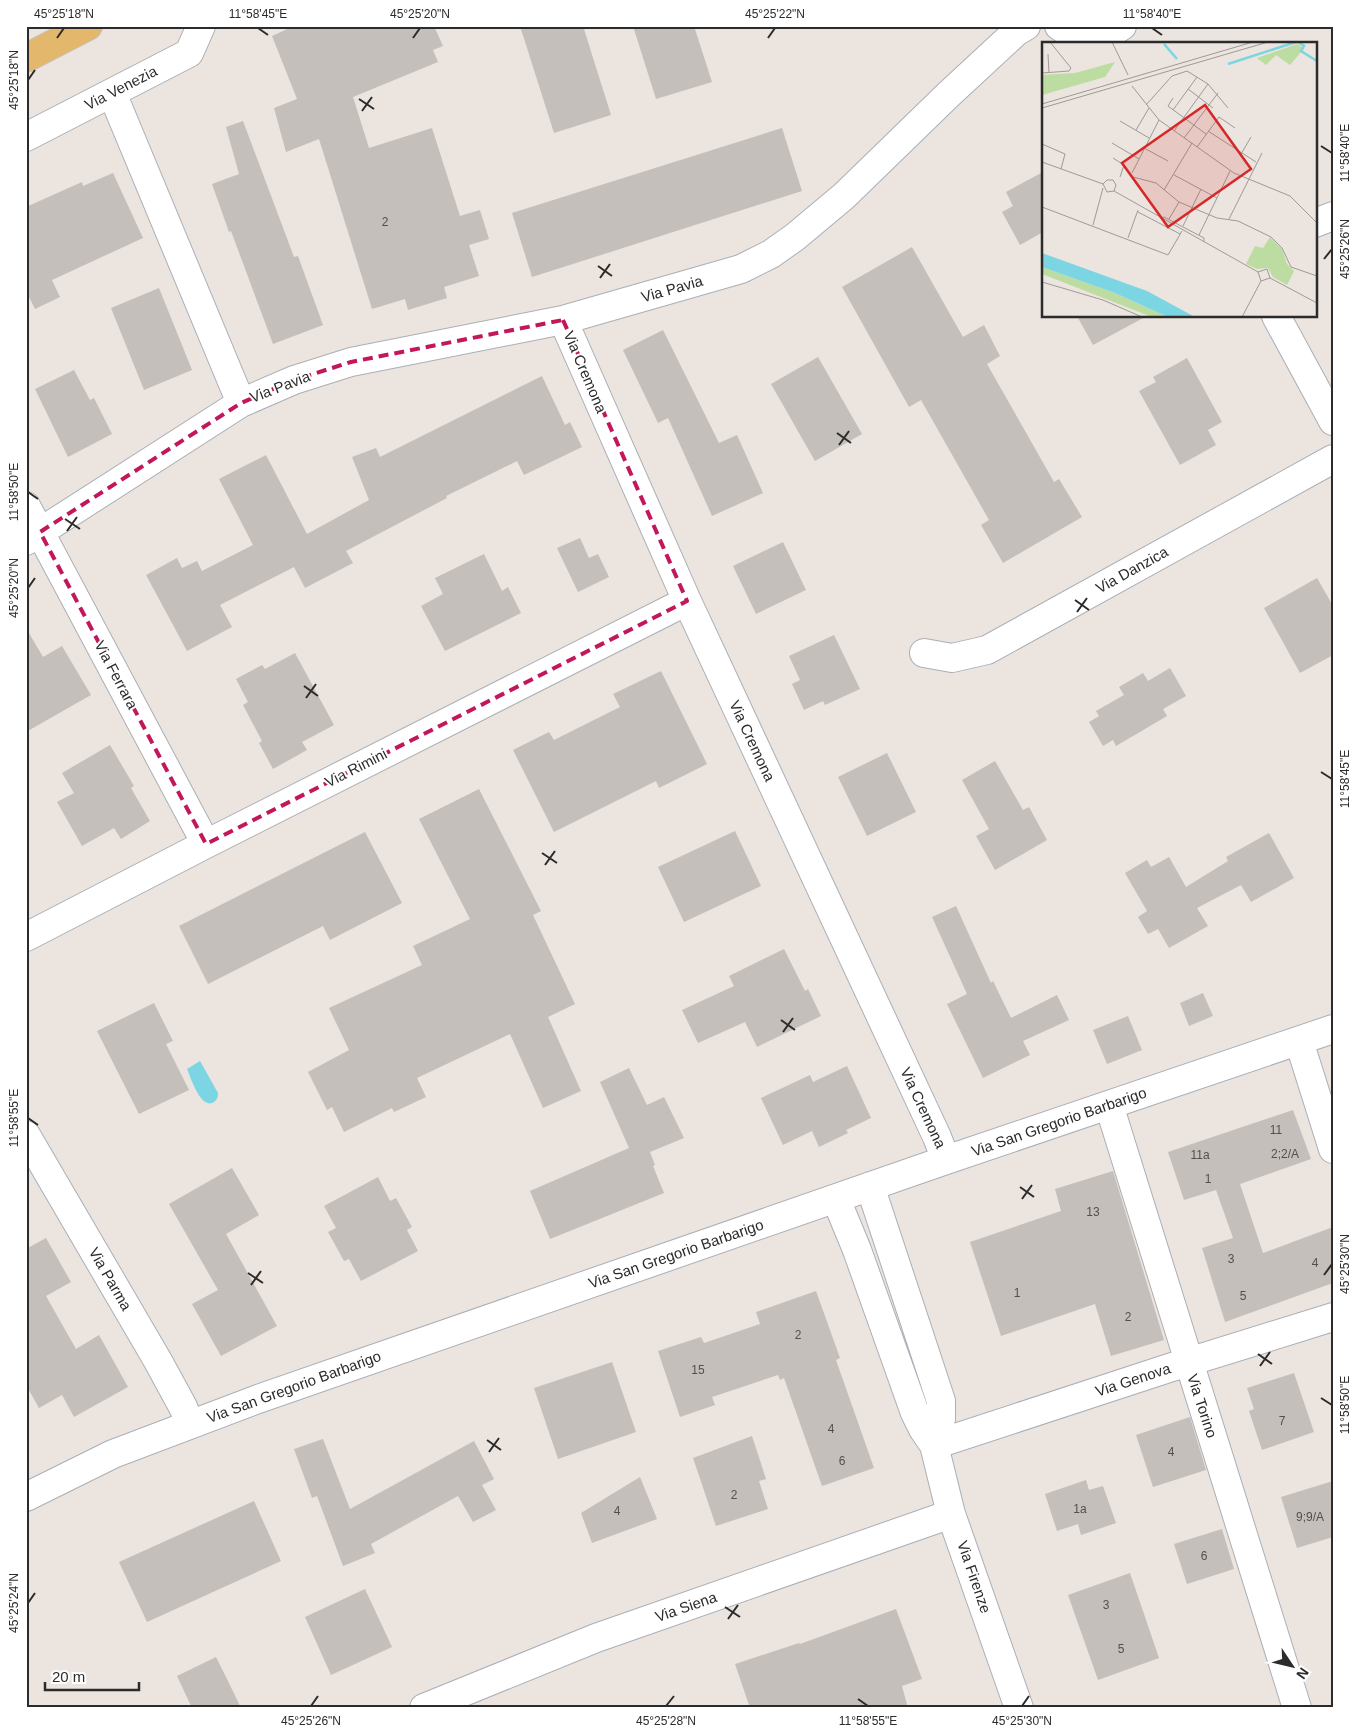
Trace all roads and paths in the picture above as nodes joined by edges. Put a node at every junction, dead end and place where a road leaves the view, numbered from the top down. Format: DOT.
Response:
graph roads {
  1 [pos="88,26"];
  2 [pos="201,26"];
  3 [pos="1026,26"];
  4 [pos="1059,26"];
  5 [pos="1117,35"];
  6 [pos="26,58"];
  7 [pos="112,93"];
  8 [pos="26,137"];
  9 [pos="1333,216"];
  10 [pos="1316,223"];
  11 [pos="1277,318"];
  12 [pos="562,320"];
  13 [pos="241,403"];
  14 [pos="1333,421"];
  15 [pos="1333,459"];
  16 [pos="26,506"];
  17 [pos="33,536"];
  18 [pos="687,601"];
  19 [pos="924,653"];
  20 [pos="206,844"];
  21 [pos="26,937"];
  22 [pos="1333,1029"];
  23 [pos="1299,1040"];
  24 [pos="1109,1105"];
  25 [pos="26,1135"];
  26 [pos="1333,1149"];
  27 [pos="946,1160"];
  28 [pos="870,1186"];
  29 [pos="836,1199"];
  30 [pos="1333,1317"];
  31 [pos="1188,1363"];
  32 [pos="190,1424"];
  33 [pos="934,1445"];
  34 [pos="26,1497"];
  35 [pos="951,1514"];
  36 [pos="424,1708"];
  37 [pos="1019,1708"];
  38 [pos="1297,1708"];
  1 -- 6 [label="main road"];
  2 -- 7 [label="street, Via Venezia"];
  3 -- 12 [label="street, Via Pavia"];
  4 -- 5 [label="street"];
  7 -- 8 [label="street, Via Venezia"];
  7 -- 13 [label="street, Via Pavia"];
  9 -- 10 [label="street"];
  11 -- 14 [label="street"];
  12 -- 13 [label="street, Via Pavia"];
  12 -- 18 [label="street, Via Cremona"];
  13 -- 17 [label="street, Via Pavia"];
  15 -- 19 [label="street, Via Danzica"];
  16 -- 17 [label="street, Via Ferrara"];
  17 -- 20 [label="street, Via Ferrara"];
  18 -- 20 [label="street, Via Rimini"];
  18 -- 27 [label="street, Via Cremona"];
  20 -- 21 [label="street, Via Rimini"];
  22 -- 23 [label="street, Via San Gregorio Barbarigo"];
  23 -- 24 [label="street, Via San Gregorio Barbarigo"];
  23 -- 26 [label="street"];
  24 -- 27 [label="street, Via San Gregorio Barbarigo"];
  24 -- 31 [label="street, Via Torino"];
  25 -- 32 [label="street, Via Parma"];
  27 -- 28 [label="street, Via San Gregorio Barbarigo"];
  28 -- 29 [label="street, Via San Gregorio Barbarigo"];
  28 -- 33 [label="street, Via Firenze"];
  29 -- 32 [label="street, Via San Gregorio Barbarigo"];
  29 -- 33 [label="street, Via Firenze"];
  30 -- 31 [label="street, Via Genova"];
  31 -- 33 [label="street, Via Genova"];
  31 -- 38 [label="street, Via Torino"];
  32 -- 34 [label="street, Via San Gregorio Barbarigo"];
  33 -- 35 [label="street, Via Firenze"];
  35 -- 36 [label="street, Via Siena"];
  35 -- 37 [label="street, Via Firenze"];
}
